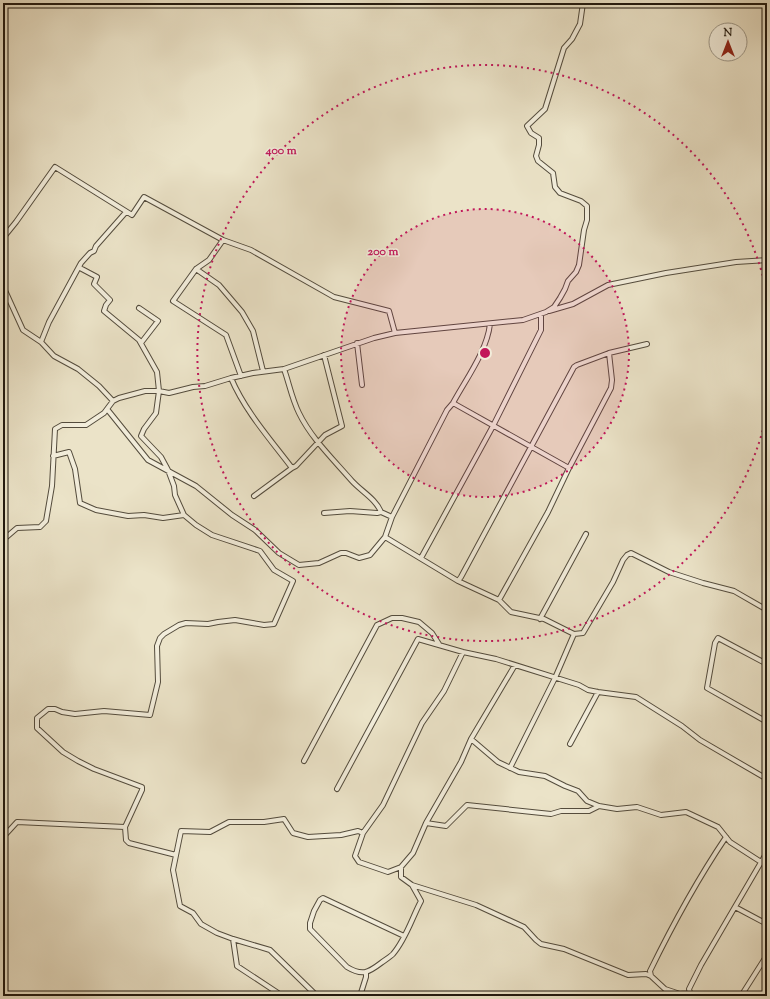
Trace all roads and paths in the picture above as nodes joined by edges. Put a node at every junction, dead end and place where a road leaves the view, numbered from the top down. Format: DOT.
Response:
graph roads {
  1 [pos="582,3"];
  2 [pos="126,212"];
  3 [pos="3,238"];
  4 [pos="223,240"];
  5 [pos="767,260"];
  6 [pos="80,268"];
  7 [pos="196,269"];
  8 [pos="3,286"];
  9 [pos="139,308"];
  10 [pos="546,312"];
  11 [pos="541,314"];
  12 [pos="490,324"];
  13 [pos="395,333"];
  14 [pos="41,342"];
  15 [pos="141,343"];
  16 [pos="357,343"];
  17 [pos="647,344"];
  18 [pos="608,354"];
  19 [pos="324,355"];
  20 [pos="284,369"];
  21 [pos="263,371"];
  22 [pos="241,376"];
  23 [pos="231,378"];
  24 [pos="362,385"];
  25 [pos="159,391"];
  26 [pos="112,401"];
  27 [pos="453,403"];
  28 [pos="107,409"];
  29 [pos="493,426"];
  30 [pos="319,442"];
  31 [pos="532,447"];
  32 [pos="53,456"];
  33 [pos="292,468"];
  34 [pos="569,468"];
  35 [pos="168,470"];
  36 [pos="254,496"];
  37 [pos="381,512"];
  38 [pos="324,513"];
  39 [pos="184,515"];
  40 [pos="392,517"];
  41 [pos="586,534"];
  42 [pos="385,537"];
  43 [pos="3,540"];
  44 [pos="421,558"];
  45 [pos="458,581"];
  46 [pos="499,600"];
  47 [pos="767,610"];
  48 [pos="540,618"];
  49 [pos="574,634"];
  50 [pos="439,644"];
  51 [pos="463,652"];
  52 [pos="767,664"];
  53 [pos="515,665"];
  54 [pos="555,678"];
  55 [pos="598,692"];
  56 [pos="767,722"];
  57 [pos="471,738"];
  58 [pos="570,744"];
  59 [pos="304,761"];
  60 [pos="510,768"];
  61 [pos="767,779"];
  62 [pos="337,789"];
  63 [pos="599,806"];
  64 [pos="426,824"];
  65 [pos="125,827"];
  66 [pos="363,833"];
  67 [pos="3,834"];
  68 [pos="726,837"];
  69 [pos="767,852"];
  70 [pos="176,854"];
  71 [pos="761,862"];
  72 [pos="401,867"];
  73 [pos="412,885"];
  74 [pos="735,907"];
  75 [pos="767,924"];
  76 [pos="404,936"];
  77 [pos="233,939"];
  78 [pos="767,955"];
  79 [pos="366,973"];
  80 [pos="651,976"];
  81 [pos="691,995"];
  82 [pos="279,996"];
  83 [pos="317,996"];
  84 [pos="360,996"];
  85 [pos="741,996"];
  1 -- 10 [label="street"];
  2 -- 3 [label="street"];
  2 -- 4 [label="street"];
  2 -- 6 [label="street"];
  4 -- 7 [label="street"];
  4 -- 13 [label="street"];
  5 -- 10 [label="street"];
  6 -- 14 [label="street"];
  6 -- 15 [label="street"];
  7 -- 21 [label="street"];
  7 -- 22 [label="street"];
  8 -- 14 [label="street"];
  9 -- 15 [label="street"];
  10 -- 11 [label="street"];
  11 -- 12 [label="street"];
  11 -- 29 [label="street"];
  12 -- 13 [label="street"];
  12 -- 27 [label="street"];
  13 -- 16 [label="street"];
  14 -- 26 [label="street"];
  15 -- 25 [label="street"];
  16 -- 19 [label="street"];
  16 -- 24 [label="street"];
  17 -- 18 [label="street"];
  18 -- 31 [label="street"];
  18 -- 34 [label="street"];
  19 -- 20 [label="street"];
  19 -- 30 [label="street"];
  20 -- 21 [label="street"];
  20 -- 30 [label="street"];
  21 -- 22 [label="street"];
  22 -- 23 [label="street"];
  23 -- 25 [label="street"];
  23 -- 33 [label="street"];
  25 -- 26 [label="street"];
  25 -- 35 [label="street"];
  26 -- 28 [label="street"];
  27 -- 29 [label="street"];
  27 -- 40 [label="street"];
  28 -- 32 [label="street"];
  28 -- 35 [label="street"];
  29 -- 31 [label="street"];
  29 -- 44 [label="street"];
  30 -- 33 [label="street"];
  30 -- 37 [label="street"];
  31 -- 34 [label="street"];
  31 -- 45 [label="street"];
  32 -- 39 [label="street"];
  32 -- 43 [label="street"];
  33 -- 36 [label="street"];
  34 -- 46 [label="street"];
  35 -- 39 [label="street"];
  35 -- 42 [label="street"];
  37 -- 38 [label="street"];
  37 -- 40 [label="street"];
  39 -- 65 [label="street"];
  40 -- 42 [label="street"];
  41 -- 48 [label="street"];
  42 -- 44 [label="street"];
  44 -- 45 [label="street"];
  45 -- 46 [label="street"];
  46 -- 48 [label="street"];
  47 -- 49 [label="street"];
  48 -- 49 [label="street"];
  49 -- 54 [label="street"];
  50 -- 51 [label="street"];
  50 -- 59 [label="street"];
  50 -- 62 [label="street"];
  51 -- 53 [label="street"];
  51 -- 66 [label="street"];
  52 -- 56 [label="street"];
  53 -- 54 [label="street"];
  53 -- 57 [label="street"];
  54 -- 55 [label="street"];
  54 -- 60 [label="street"];
  55 -- 58 [label="street"];
  55 -- 61 [label="street"];
  57 -- 60 [label="street"];
  57 -- 64 [label="street"];
  60 -- 63 [label="street"];
  63 -- 64 [label="street"];
  63 -- 68 [label="street"];
  64 -- 72 [label="street"];
  65 -- 67 [label="street"];
  65 -- 70 [label="street"];
  66 -- 70 [label="street"];
  66 -- 72 [label="street"];
  68 -- 71 [label="street"];
  68 -- 80 [label="street"];
  69 -- 71 [label="street"];
  70 -- 77 [label="street"];
  71 -- 74 [label="street"];
  72 -- 73 [label="street"];
  73 -- 76 [label="street"];
  73 -- 80 [label="street"];
  74 -- 75 [label="street"];
  74 -- 81 [label="street"];
  76 -- 79 [label="street"];
  76 -- 79 [label="street"];
  77 -- 82 [label="street"];
  77 -- 83 [label="street"];
  78 -- 85 [label="street"];
  79 -- 84 [label="street"];
  80 -- 81 [label="street"];
}
